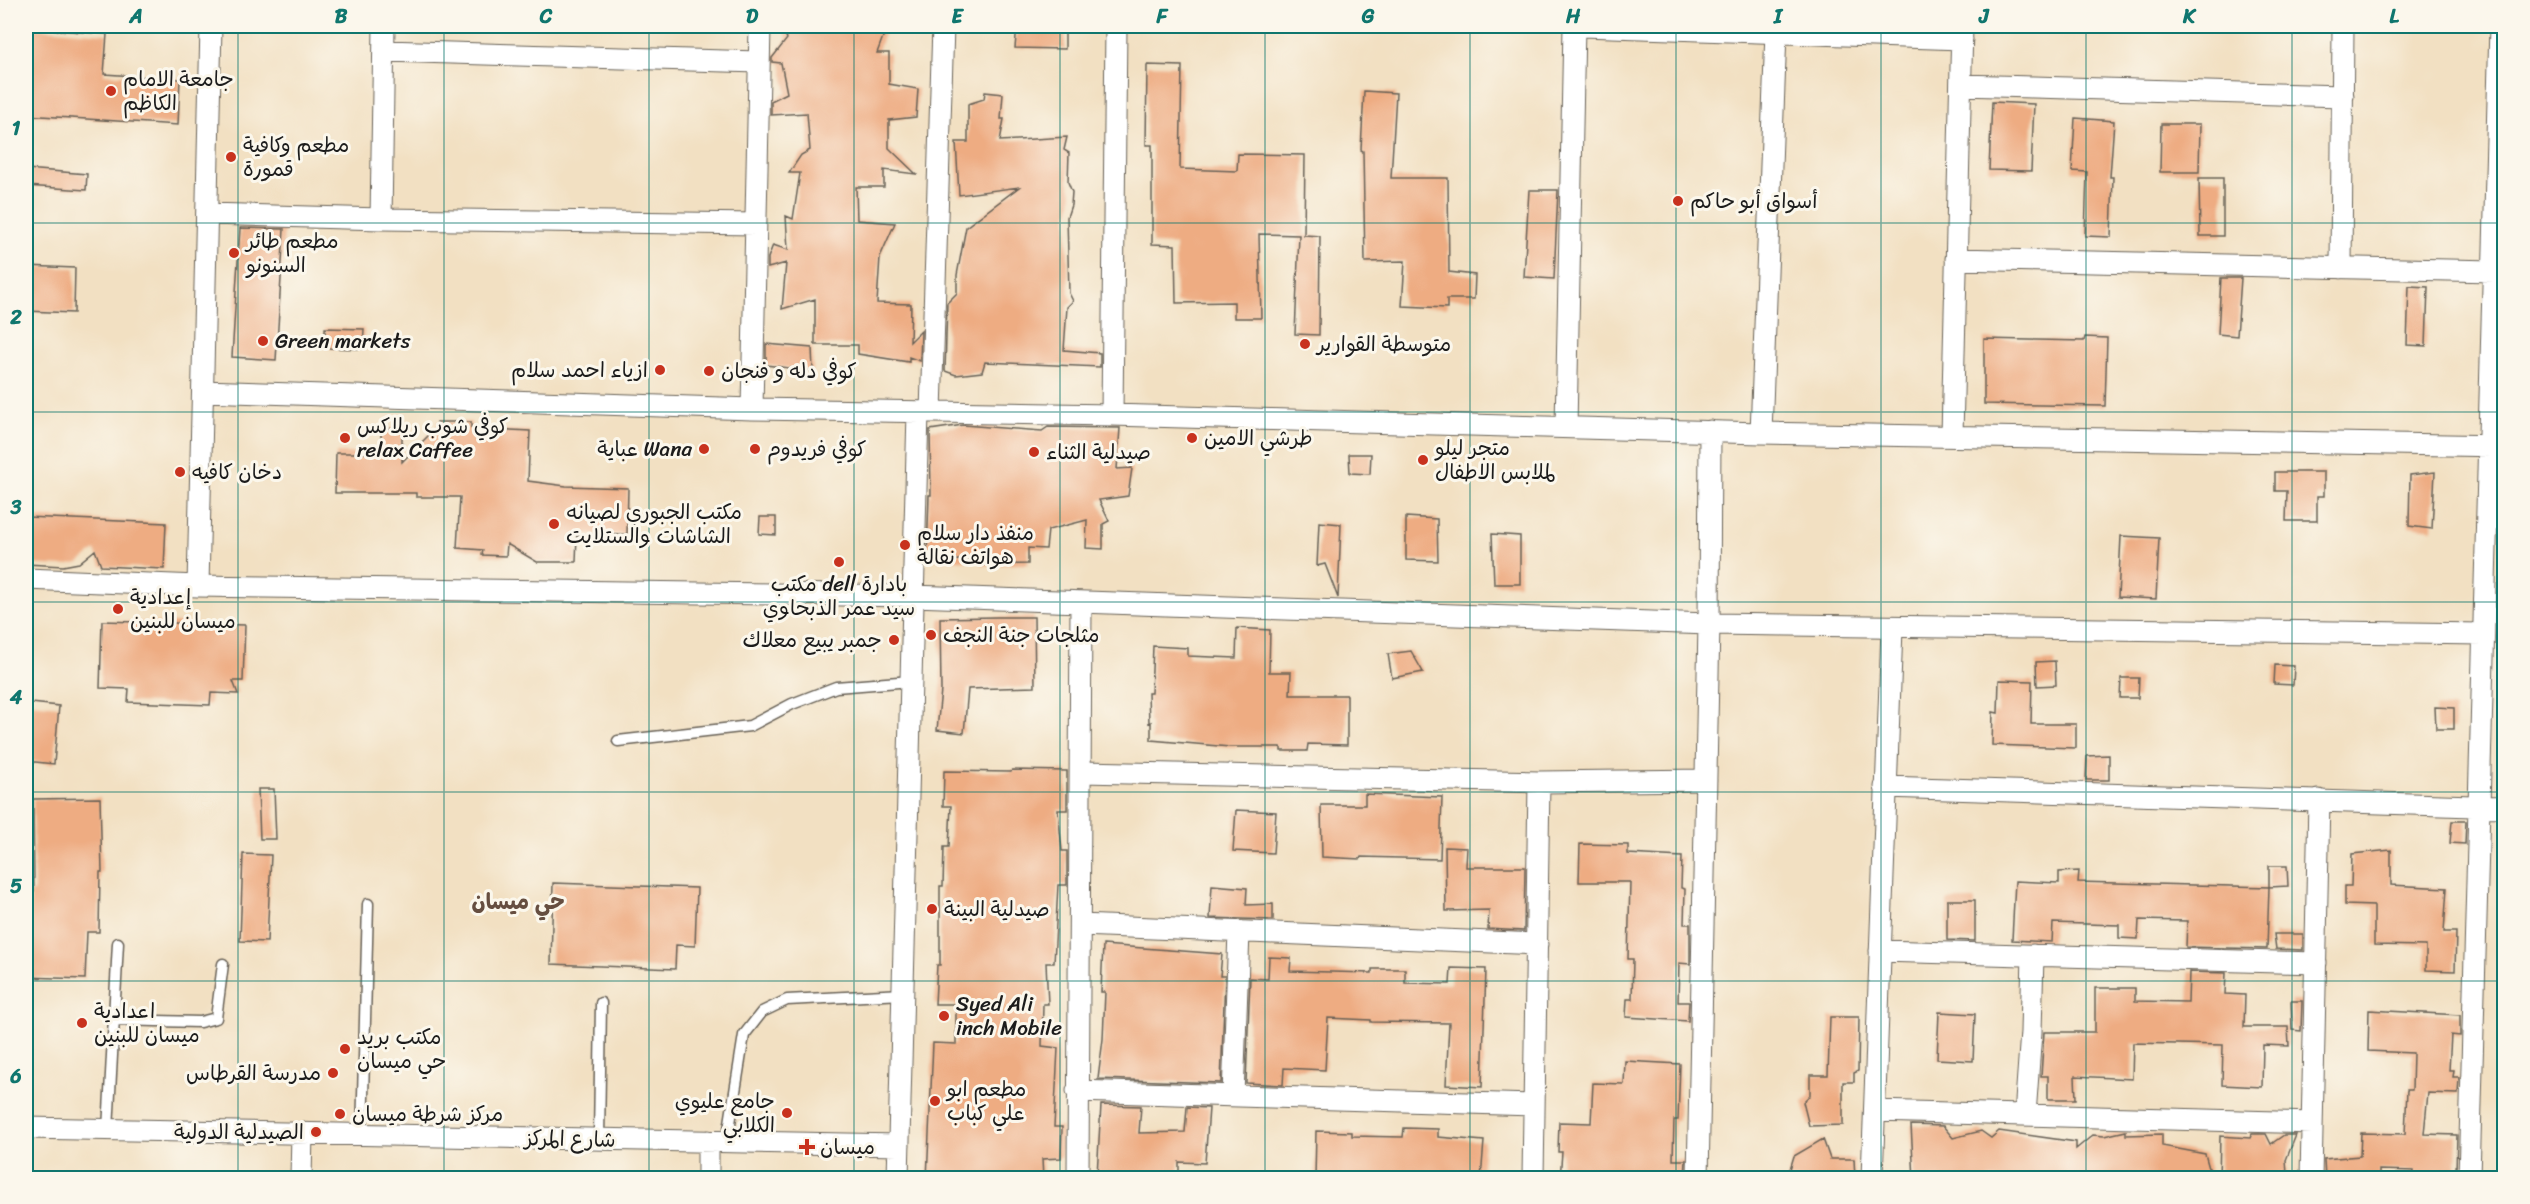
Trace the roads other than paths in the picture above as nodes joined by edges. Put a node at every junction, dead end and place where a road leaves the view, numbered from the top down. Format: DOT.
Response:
graph roads {
  1 [pos="211,26"];
  2 [pos="384,26"];
  3 [pos="760,26"];
  4 [pos="943,26"];
  5 [pos="1116,26"];
  6 [pos="1574,26"];
  7 [pos="1583,26"];
  8 [pos="2343,26"];
  9 [pos="2500,26"];
  10 [pos="1776,32"];
  11 [pos="1962,32"];
  12 [pos="385,51"];
  13 [pos="759,62"];
  14 [pos="1960,85"];
  15 [pos="2343,96"];
  16 [pos="207,214"];
  17 [pos="381,219"];
  18 [pos="756,224"];
  19 [pos="1956,259"];
  20 [pos="2341,268"];
  21 [pos="2494,271"];
  22 [pos="204,391"];
  23 [pos="752,409"];
  24 [pos="925,412"];
  25 [pos="1112,415"];
  26 [pos="1566,428"];
  27 [pos="1710,432"];
  28 [pos="1761,433"];
  29 [pos="1952,436"];
  30 [pos="2498,446"];
  31 [pos="26,579"];
  32 [pos="198,586"];
  33 [pos="913,596"];
  34 [pos="1081,603"];
  35 [pos="1709,624"];
  36 [pos="1892,628"];
  37 [pos="2483,634"];
  38 [pos="911,681"];
  39 [pos="618,741"];
  40 [pos="1082,772"];
  41 [pos="1706,780"];
  42 [pos="1539,782"];
  43 [pos="1885,786"];
  44 [pos="2319,800"];
  45 [pos="2478,805"];
  46 [pos="2505,807"];
  47 [pos="368,904"];
  48 [pos="1080,925"];
  49 [pos="1239,932"];
  50 [pos="118,943"];
  51 [pos="1537,944"];
  52 [pos="1880,951"];
  53 [pos="2032,956"];
  54 [pos="2316,963"];
  55 [pos="223,964"];
  56 [pos="903,994"];
  57 [pos="601,1003"];
  58 [pos="114,1020"];
  59 [pos="1077,1092"];
  60 [pos="1233,1096"];
  61 [pos="1534,1105"];
  62 [pos="1875,1111"];
  63 [pos="2025,1115"];
  64 [pos="2312,1123"];
  65 [pos="26,1128"];
  66 [pos="108,1130"];
  67 [pos="302,1134"];
  68 [pos="362,1135"];
  69 [pos="599,1139"];
  70 [pos="718,1142"];
  71 [pos="899,1145"];
  72 [pos="301,1179"];
  73 [pos="708,1179"];
  74 [pos="898,1179"];
  75 [pos="1078,1179"];
  76 [pos="1533,1179"];
  77 [pos="1698,1179"];
  78 [pos="1872,1179"];
  79 [pos="2311,1179"];
  80 [pos="2469,1179"];
  1 -- 16 [label="street"];
  2 -- 12 [label="street"];
  3 -- 13 [label="street"];
  4 -- 24 [label="street"];
  5 -- 25 [label="street"];
  6 -- 26 [label="street"];
  7 -- 10 [label="street"];
  8 -- 15 [label="street"];
  9 -- 21 [label="street"];
  10 -- 11 [label="street"];
  10 -- 28 [label="street"];
  11 -- 14 [label="street"];
  12 -- 13 [label="street"];
  12 -- 17 [label="street"];
  13 -- 18 [label="street"];
  14 -- 15 [label="street"];
  14 -- 19 [label="street"];
  15 -- 20 [label="street"];
  16 -- 17 [label="street"];
  16 -- 22 [label="street"];
  17 -- 18 [label="street"];
  18 -- 23 [label="street"];
  19 -- 20 [label="street"];
  19 -- 29 [label="street"];
  20 -- 21 [label="street"];
  21 -- 30 [label="street"];
  22 -- 23 [label="street"];
  22 -- 32 [label="street"];
  23 -- 24 [label="street"];
  24 -- 25 [label="street"];
  24 -- 33 [label="street"];
  25 -- 26 [label="street"];
  26 -- 27 [label="street"];
  27 -- 28 [label="street"];
  27 -- 35 [label="street"];
  28 -- 29 [label="street"];
  29 -- 30 [label="street"];
  30 -- 37 [label="street"];
  31 -- 32 [label="street"];
  32 -- 33 [label="street"];
  33 -- 34 [label="street"];
  33 -- 38 [label="street"];
  34 -- 35 [label="street"];
  34 -- 40 [label="street"];
  35 -- 36 [label="street"];
  35 -- 41 [label="street"];
  36 -- 37 [label="street"];
  36 -- 43 [label="street"];
  37 -- 45 [label="street"];
  38 -- 39 [label="lane"];
  38 -- 56 [label="street"];
  40 -- 42 [label="street"];
  40 -- 48 [label="street"];
  41 -- 42 [label="street"];
  41 -- 77 [label="street"];
  42 -- 51 [label="street"];
  43 -- 44 [label="street"];
  43 -- 52 [label="street"];
  44 -- 45 [label="street"];
  44 -- 54 [label="street"];
  45 -- 46 [label="street"];
  45 -- 80 [label="street"];
  47 -- 68 [label="lane"];
  48 -- 49 [label="street"];
  48 -- 59 [label="street"];
  49 -- 51 [label="street"];
  49 -- 60 [label="street"];
  50 -- 58 [label="lane"];
  51 -- 61 [label="street"];
  52 -- 53 [label="street"];
  52 -- 62 [label="street"];
  53 -- 54 [label="street"];
  53 -- 63 [label="street"];
  54 -- 64 [label="street"];
  55 -- 58 [label="lane"];
  56 -- 70 [label="lane"];
  56 -- 71 [label="street"];
  57 -- 69 [label="lane"];
  58 -- 66 [label="lane"];
  59 -- 60 [label="street"];
  59 -- 75 [label="street"];
  60 -- 61 [label="street"];
  61 -- 76 [label="street"];
  62 -- 63 [label="street"];
  62 -- 78 [label="street"];
  63 -- 64 [label="street"];
  64 -- 79 [label="street"];
  65 -- 66 [label="street, شارع المركز"];
  66 -- 67 [label="street, شارع المركز"];
  67 -- 68 [label="street, شارع المركز"];
  67 -- 72 [label="street"];
  68 -- 69 [label="street, شارع المركز"];
  69 -- 70 [label="street, شارع المركز"];
  70 -- 71 [label="street, شارع المركز"];
  70 -- 73 [label="street"];
  71 -- 74 [label="street"];
}
